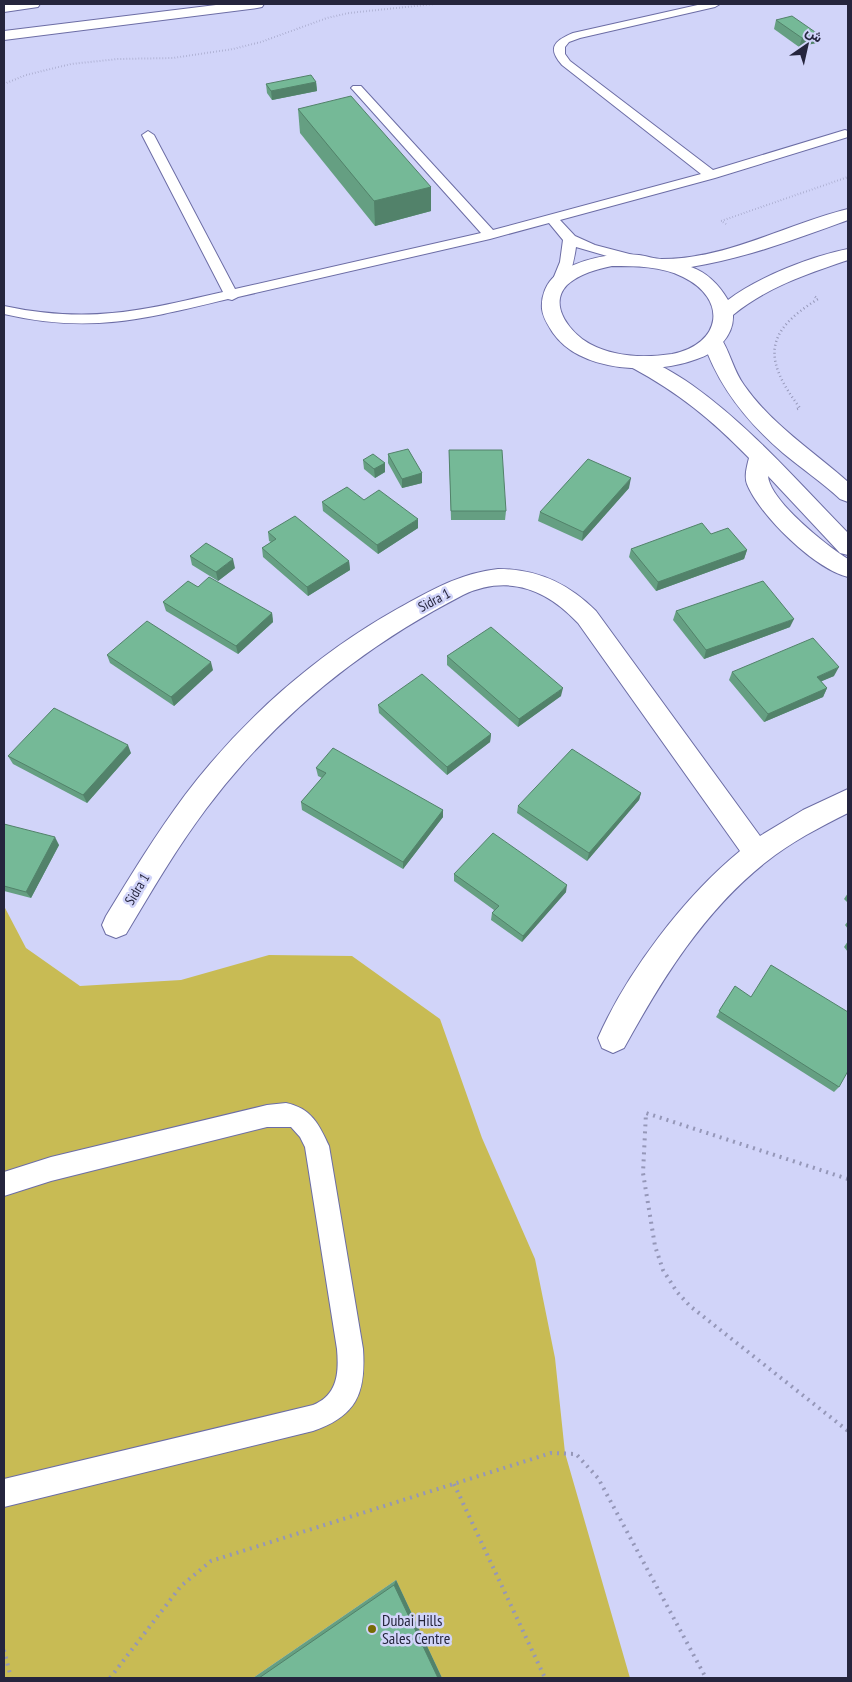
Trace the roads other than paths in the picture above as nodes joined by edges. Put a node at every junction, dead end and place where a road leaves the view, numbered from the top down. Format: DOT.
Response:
graph roads {
  1 [pos="33,4"];
  2 [pos="257,4"];
  3 [pos="715,4"];
  4 [pos="4,8"];
  5 [pos="4,36"];
  6 [pos="357,88"];
  7 [pos="845,134"];
  8 [pos="148,135"];
  9 [pos="711,175"];
  10 [pos="848,214"];
  11 [pos="552,219"];
  12 [pos="490,235"];
  13 [pos="570,239"];
  14 [pos="848,254"];
  15 [pos="636,260"];
  16 [pos="660,263"];
  17 [pos="558,284"];
  18 [pos="232,296"];
  19 [pos="4,310"];
  20 [pos="724,313"];
  21 [pos="713,341"];
  22 [pos="638,363"];
  23 [pos="760,458"];
  24 [pos="848,494"];
  25 [pos="848,547"];
  26 [pos="848,569"];
  27 [pos="848,800"];
  28 [pos="757,853"];
  29 [pos="116,925"];
  30 [pos="613,1038"];
  31 [pos="4,1184"];
  32 [pos="4,1492"];
  1 -- 4 [label="street"];
  2 -- 5 [label="street"];
  3 -- 9 [label="lane"];
  6 -- 12 [label="lane"];
  7 -- 9 [label="lane"];
  8 -- 18 [label="lane"];
  9 -- 11 [label="lane"];
  10 -- 16 [label="street"];
  11 -- 12 [label="lane"];
  11 -- 13 [label="lane"];
  12 -- 18 [label="lane"];
  13 -- 15 [label="lane"];
  13 -- 17 [label="lane"];
  14 -- 20 [label="street"];
  15 -- 16 [label="street"];
  15 -- 17 [label="street"];
  16 -- 20 [label="street"];
  17 -- 22 [label="street"];
  18 -- 19 [label="lane"];
  20 -- 21 [label="street"];
  21 -- 22 [label="street"];
  21 -- 24 [label="street"];
  22 -- 23 [label="street"];
  23 -- 25 [label="street"];
  23 -- 26 [label="street"];
  27 -- 28 [label="street"];
  28 -- 29 [label="street, Sidra 1"];
  28 -- 30 [label="street"];
  31 -- 32 [label="lane"];
}
